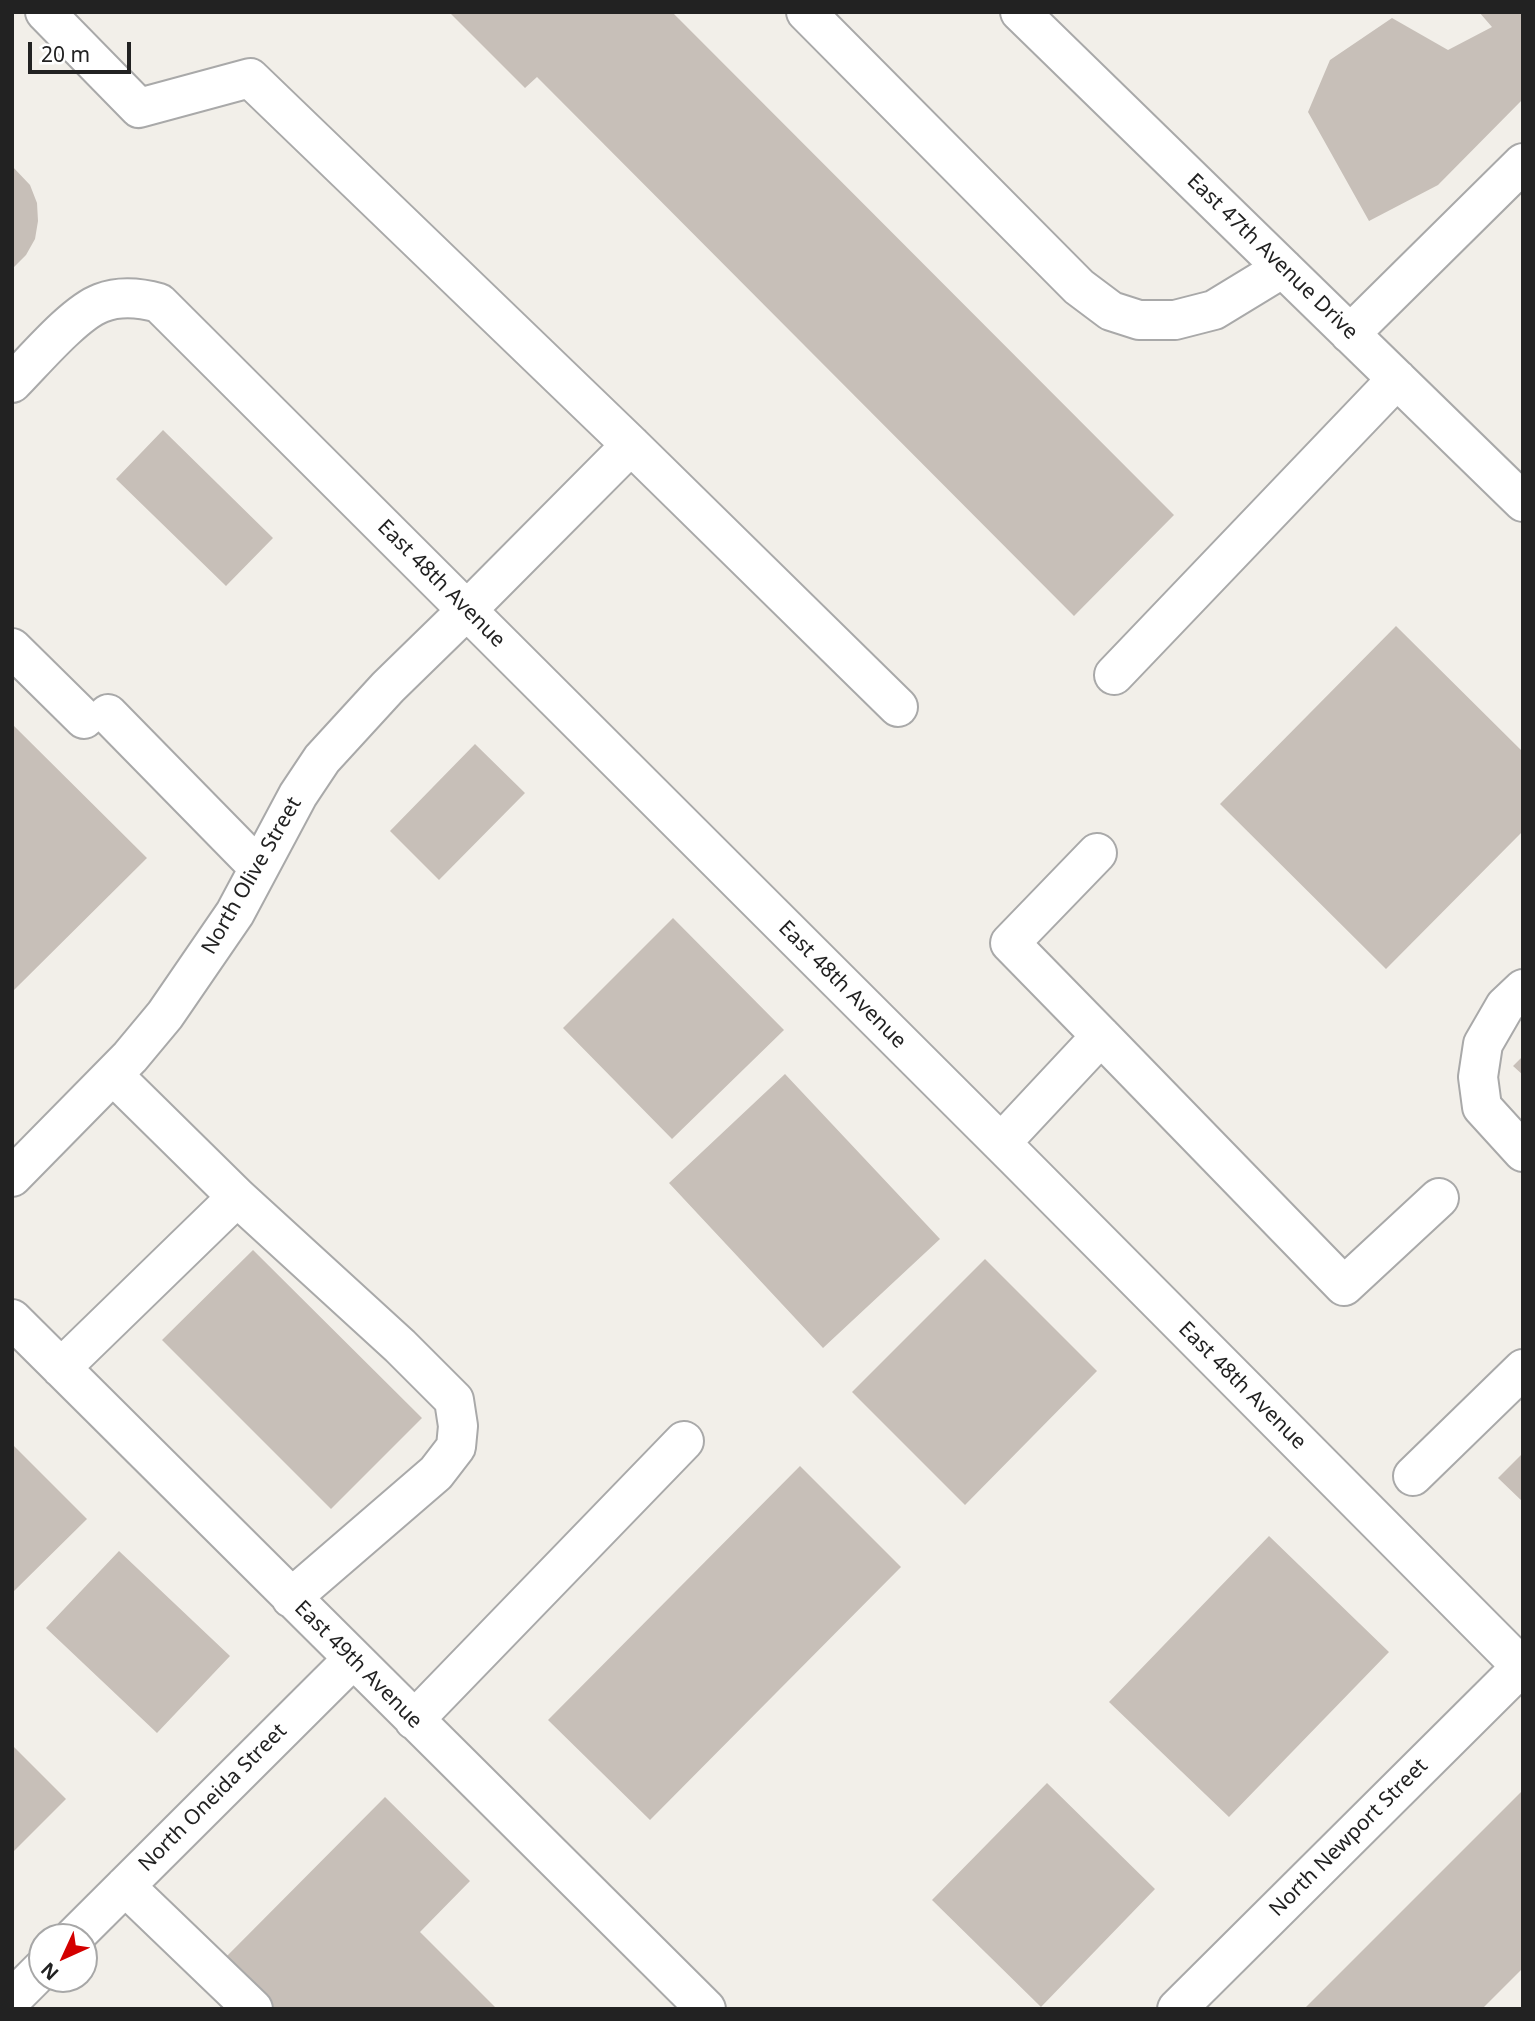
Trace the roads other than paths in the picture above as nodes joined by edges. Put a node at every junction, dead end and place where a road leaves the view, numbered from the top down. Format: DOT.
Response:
graph roads {
  1 [pos="45,12"];
  2 [pos="807,12"];
  3 [pos="1020,12"];
  4 [pos="1523,163"];
  5 [pos="1283,268"];
  6 [pos="1350,334"];
  7 [pos="1396,379"];
  8 [pos="12,383"];
  9 [pos="631,444"];
  10 [pos="1523,502"];
  11 [pos="467,610"];
  12 [pos="12,648"];
  13 [pos="1114,675"];
  14 [pos="898,707"];
  15 [pos="1097,853"];
  16 [pos="259,869"];
  17 [pos="1523,989"];
  18 [pos="1101,1036"];
  19 [pos="113,1074"];
  20 [pos="1001,1143"];
  21 [pos="1523,1152"];
  22 [pos="12,1177"];
  23 [pos="237,1197"];
  24 [pos="1439,1198"];
  25 [pos="12,1319"];
  26 [pos="61,1368"];
  27 [pos="1523,1370"];
  28 [pos="684,1441"];
  29 [pos="1413,1476"];
  30 [pos="291,1598"];
  31 [pos="352,1660"];
  32 [pos="1522,1667"];
  33 [pos="414,1720"];
  34 [pos="125,1886"];
  35 [pos="88,1923"];
  36 [pos="28,1983"];
  37 [pos="12,1999"];
  38 [pos="695,2005"];
  39 [pos="253,2009"];
  40 [pos="1177,2009"];
  1 -- 9 [label="street"];
  2 -- 5 [label="street"];
  3 -- 5 [label="street, East 47th Avenue Drive"];
  4 -- 6 [label="street"];
  5 -- 6 [label="street, East 47th Avenue Drive"];
  6 -- 7 [label="street, East 47th Avenue Drive"];
  7 -- 10 [label="street, East 47th Avenue Drive"];
  7 -- 13 [label="street"];
  8 -- 11 [label="street, East 48th Avenue"];
  9 -- 11 [label="street, North Olive Street"];
  9 -- 14 [label="street"];
  11 -- 16 [label="street, North Olive Street"];
  11 -- 20 [label="street, East 48th Avenue"];
  12 -- 16 [label="street"];
  15 -- 18 [label="street"];
  16 -- 19 [label="street, North Olive Street"];
  17 -- 21 [label="street"];
  18 -- 20 [label="street"];
  18 -- 24 [label="street"];
  19 -- 22 [label="street, North Olive Street"];
  19 -- 23 [label="street"];
  20 -- 32 [label="street, East 48th Avenue"];
  23 -- 26 [label="street"];
  23 -- 30 [label="street"];
  25 -- 26 [label="street, East 49th Avenue"];
  26 -- 30 [label="street, East 49th Avenue"];
  27 -- 29 [label="street"];
  28 -- 33 [label="street"];
  30 -- 31 [label="street, East 49th Avenue"];
  31 -- 33 [label="street, East 49th Avenue"];
  31 -- 34 [label="street, North Oneida Street"];
  32 -- 40 [label="street, North Newport Street"];
  33 -- 38 [label="street, East 49th Avenue"];
  34 -- 35 [label="street, North Oneida Street"];
  34 -- 39 [label="street"];
  36 -- 37 [label="street"];
}
